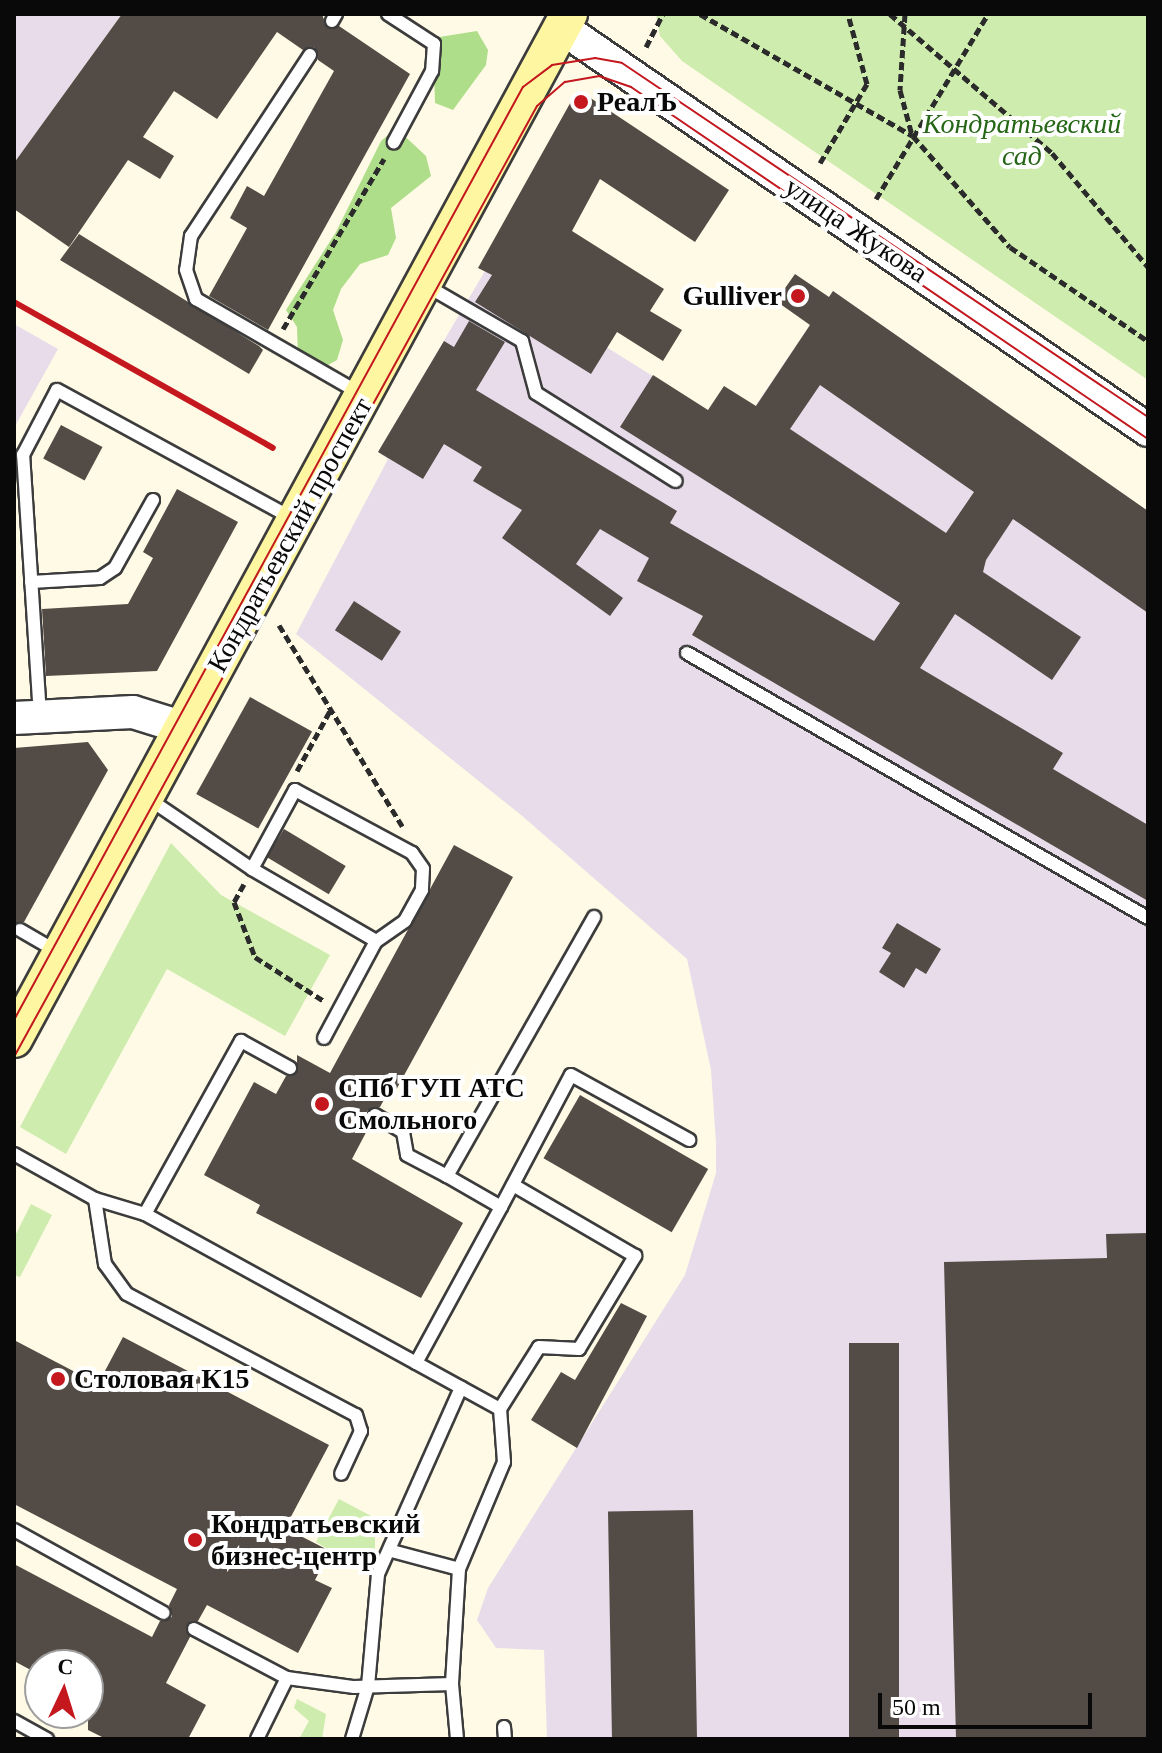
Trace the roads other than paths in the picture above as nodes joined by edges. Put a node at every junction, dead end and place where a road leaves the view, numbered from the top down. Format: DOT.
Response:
graph roads {
  1 [pos="388,14"];
  2 [pos="571,19"];
  3 [pos="310,55"];
  4 [pos="394,142"];
  5 [pos="427,286"];
  6 [pos="366,397"];
  7 [pos="1148,430"];
  8 [pos="676,481"];
  9 [pos="153,500"];
  10 [pos="297,521"];
  11 [pos="31,582"];
  12 [pos="687,653"];
  13 [pos="27,717"];
  14 [pos="184,728"];
  15 [pos="147,798"];
  16 [pos="252,869"];
  17 [pos="594,917"];
  18 [pos="1148,918"];
  19 [pos="20,930"];
  20 [pos="376,941"];
  21 [pos="61,953"];
  22 [pos="324,1038"];
  23 [pos="14,1039"];
  24 [pos="290,1068"];
  25 [pos="375,1115"];
  26 [pos="689,1140"];
  27 [pos="14,1154"];
  28 [pos="447,1176"];
  29 [pos="513,1185"];
  30 [pos="95,1199"];
  31 [pos="501,1207"];
  32 [pos="145,1214"];
  33 [pos="416,1363"];
  34 [pos="461,1388"];
  35 [pos="500,1409"];
  36 [pos="341,1474"];
  37 [pos="14,1530"];
  38 [pos="392,1551"];
  39 [pos="459,1569"];
  40 [pos="164,1613"];
  41 [pos="194,1629"];
  42 [pos="287,1678"];
  43 [pos="452,1684"];
  44 [pos="368,1686"];
  45 [pos="14,1721"];
  46 [pos="356,1737"];
  47 [pos="47,1739"];
  48 [pos="257,1739"];
  49 [pos="457,1739"];
  1 -- 4 [label="lane"];
  2 -- 5 [label="main road, Кондратьевский проспект"];
  2 -- 7 [label="street, улица Жукова"];
  3 -- 6 [label="lane"];
  5 -- 6 [label="main road, Кондратьевский проспект"];
  5 -- 8 [label="lane"];
  6 -- 10 [label="main road, Кондратьевский проспект"];
  9 -- 11 [label="lane"];
  10 -- 11 [label="lane"];
  10 -- 14 [label="main road, Кондратьевский проспект"];
  11 -- 13 [label="lane"];
  12 -- 18 [label="lane"];
  13 -- 14 [label="street"];
  14 -- 15 [label="main road, Кондратьевский проспект"];
  15 -- 16 [label="lane"];
  15 -- 21 [label="main road, Кондратьевский проспект"];
  16 -- 20 [label="lane"];
  16 -- 20 [label="lane"];
  17 -- 28 [label="lane"];
  19 -- 21 [label="lane"];
  20 -- 22 [label="lane"];
  21 -- 23 [label="main road, Кондратьевский проспект"];
  24 -- 32 [label="lane"];
  25 -- 28 [label="lane"];
  26 -- 29 [label="lane"];
  27 -- 30 [label="lane"];
  28 -- 31 [label="lane"];
  29 -- 31 [label="lane"];
  29 -- 35 [label="lane"];
  30 -- 32 [label="lane"];
  30 -- 36 [label="lane"];
  31 -- 33 [label="lane"];
  32 -- 33 [label="lane"];
  33 -- 34 [label="lane"];
  34 -- 35 [label="lane"];
  34 -- 38 [label="lane"];
  35 -- 39 [label="lane"];
  37 -- 40 [label="lane"];
  38 -- 39 [label="lane"];
  38 -- 44 [label="lane"];
  39 -- 43 [label="lane"];
  41 -- 42 [label="lane"];
  42 -- 44 [label="lane"];
  42 -- 48 [label="lane"];
  43 -- 44 [label="lane"];
  43 -- 49 [label="lane"];
  44 -- 46 [label="lane"];
  45 -- 47 [label="lane"];
}
